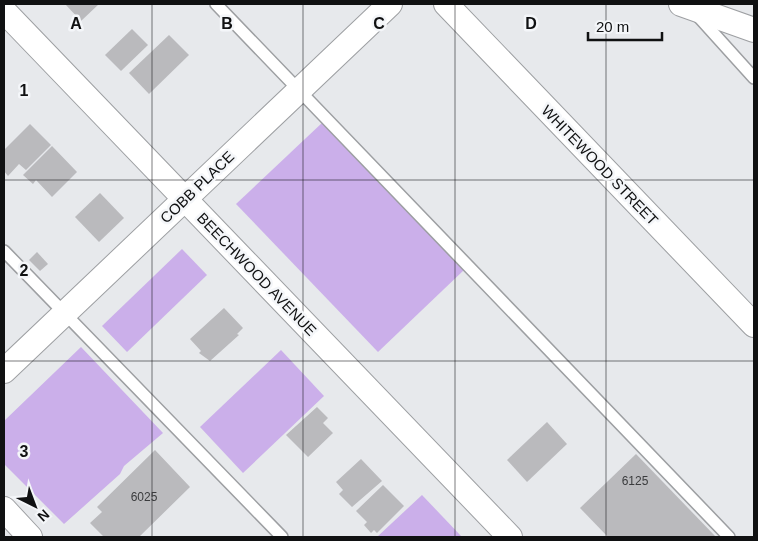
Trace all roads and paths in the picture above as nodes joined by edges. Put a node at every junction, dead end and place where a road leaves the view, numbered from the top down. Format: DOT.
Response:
graph roads {
  1 [pos="216,4"];
  2 [pos="390,4"];
  3 [pos="446,4"];
  4 [pos="686,5"];
  5 [pos="4,11"];
  6 [pos="754,30"];
  7 [pos="754,78"];
  8 [pos="298,91"];
  9 [pos="185,199"];
  10 [pos="4,251"];
  11 [pos="64,313"];
  12 [pos="754,325"];
  13 [pos="4,371"];
  14 [pos="4,509"];
  15 [pos="30,537"];
  16 [pos="282,537"];
  17 [pos="510,537"];
  18 [pos="729,537"];
  1 -- 8 [label="lane"];
  2 -- 8 [label="street, COBB PLACE"];
  3 -- 12 [label="street, WHITEWOOD STREET"];
  4 -- 6 [label="street"];
  4 -- 7 [label="lane"];
  5 -- 9 [label="street, BEECHWOOD AVENUE"];
  8 -- 9 [label="street, COBB PLACE"];
  8 -- 18 [label="lane"];
  9 -- 11 [label="street, COBB PLACE"];
  9 -- 17 [label="street, BEECHWOOD AVENUE"];
  10 -- 11 [label="lane"];
  11 -- 13 [label="street, COBB PLACE"];
  11 -- 16 [label="lane"];
  14 -- 15 [label="street"];
}
